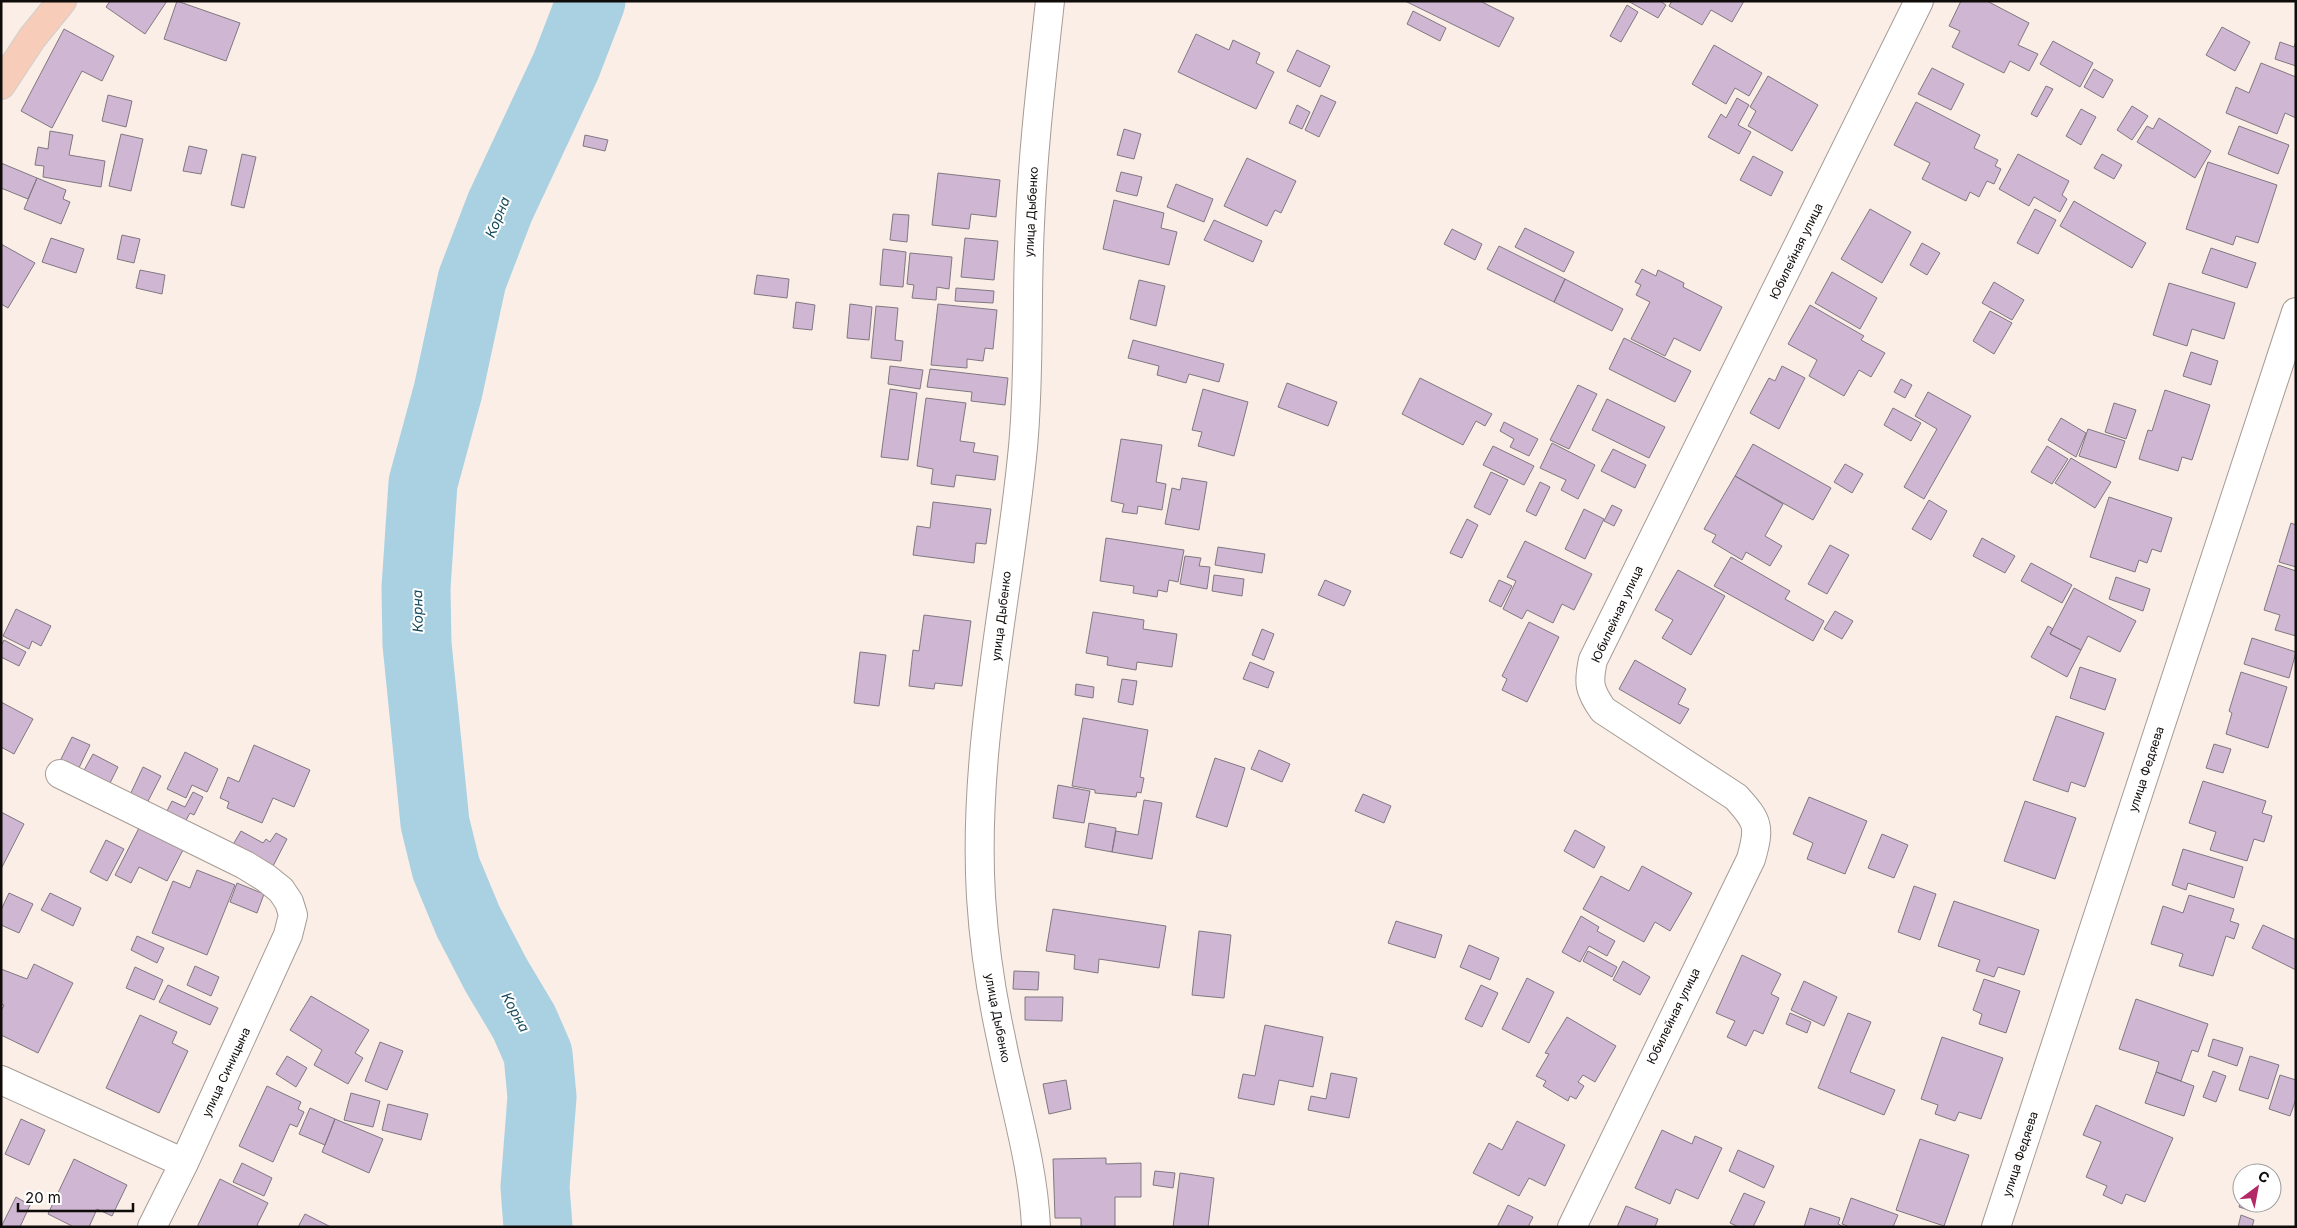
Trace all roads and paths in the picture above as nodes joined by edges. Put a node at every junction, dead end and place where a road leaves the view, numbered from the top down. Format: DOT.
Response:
graph roads {
  1 [pos="62,1"];
  2 [pos="1050,1"];
  3 [pos="1919,1"];
  4 [pos="1,85"];
  5 [pos="2296,312"];
  6 [pos="60,774"];
  7 [pos="1,1080"];
  8 [pos="184,1163"];
  9 [pos="152,1227"];
  10 [pos="1036,1227"];
  11 [pos="1572,1227"];
  12 [pos="1996,1227"];
  1 -- 4 [label="main road"];
  2 -- 10 [label="street, улица Дыбенко"];
  3 -- 11 [label="street, Юбилейная улица"];
  5 -- 12 [label="street, улица Федяева"];
  6 -- 8 [label="street, улица Синицына"];
  7 -- 8 [label="street"];
  8 -- 9 [label="street, улица Синицына"];
}
